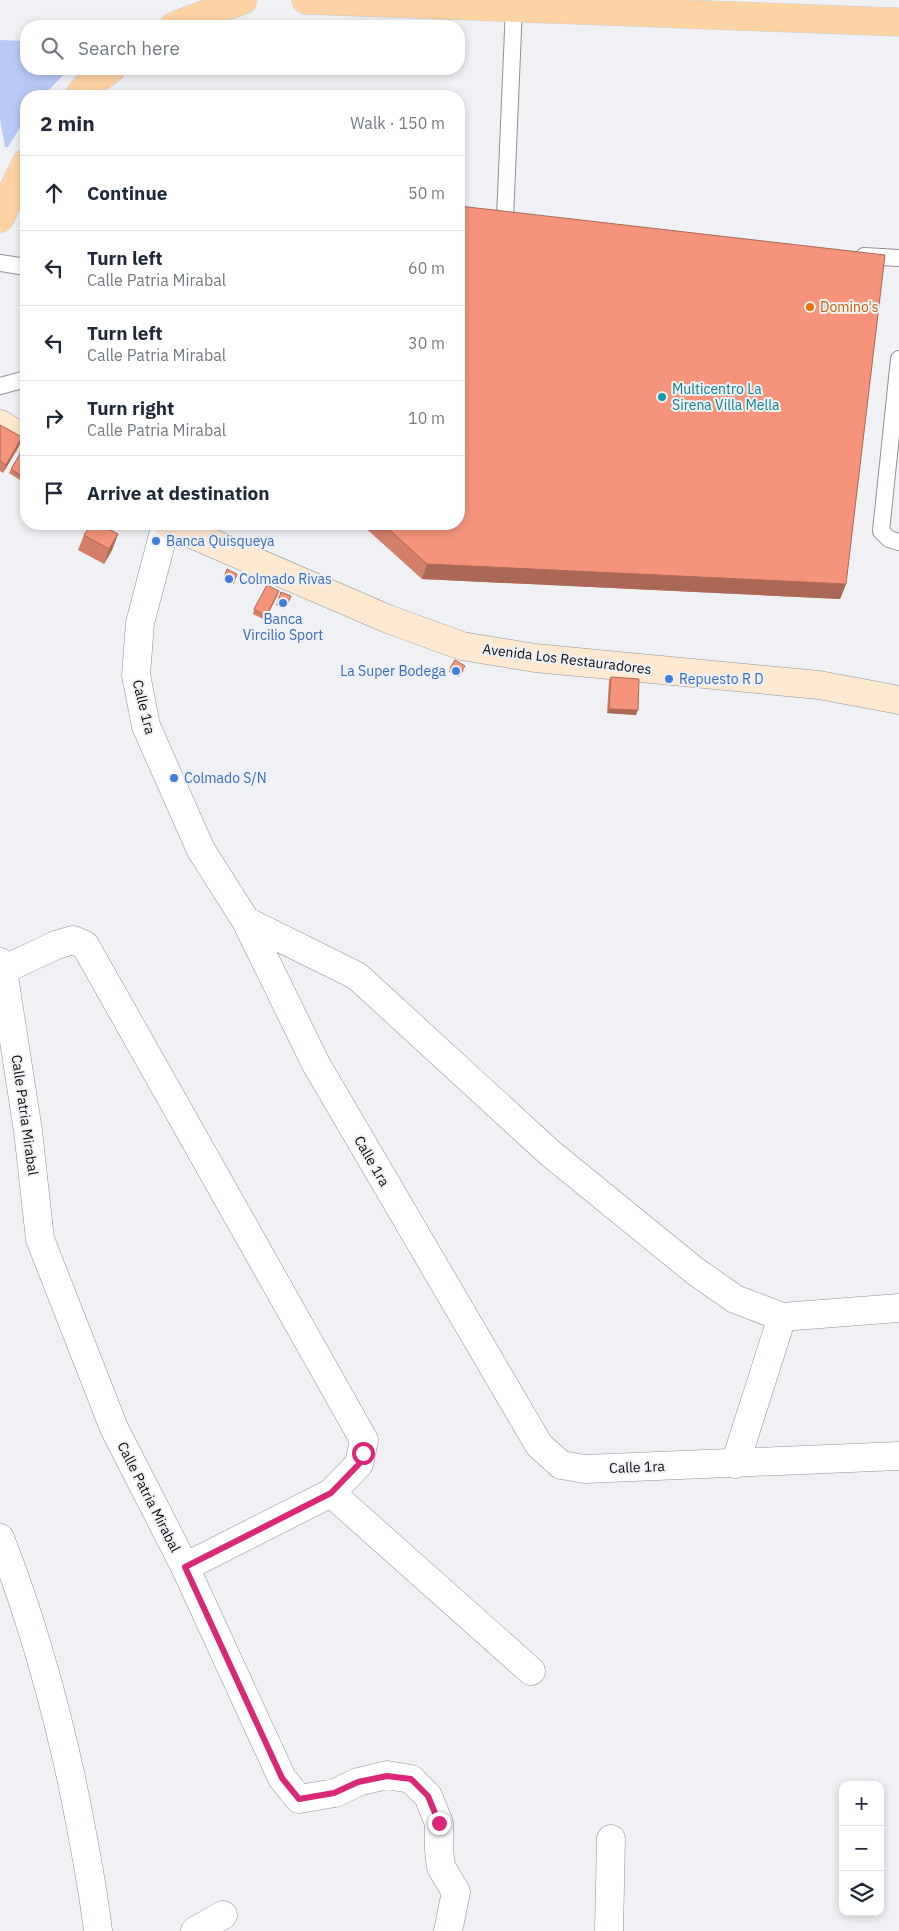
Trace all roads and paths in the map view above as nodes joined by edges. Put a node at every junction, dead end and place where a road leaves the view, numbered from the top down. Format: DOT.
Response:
graph roads {
  1 [pos="243,0"];
  2 [pos="306,0"];
  3 [pos="514,7"];
  4 [pos="190,20"];
  5 [pos="899,22"];
  6 [pos="103,75"];
  7 [pos="84,90"];
  8 [pos="20,176"];
  9 [pos="487,216"];
  10 [pos="0,218"];
  11 [pos="505,218"];
  12 [pos="524,221"];
  13 [pos="850,255"];
  14 [pos="899,258"];
  15 [pos="0,263"];
  16 [pos="20,266"];
  17 [pos="899,359"];
  18 [pos="20,381"];
  19 [pos="0,386"];
  20 [pos="0,424"];
  21 [pos="20,436"];
  22 [pos="165,530"];
  23 [pos="181,530"];
  24 [pos="899,542"];
  25 [pos="899,700"];
  26 [pos="246,922"];
  27 [pos="1,966"];
  28 [pos="899,1308"];
  29 [pos="782,1317"];
  30 [pos="899,1456"];
  31 [pos="735,1464"];
  32 [pos="331,1493"];
  33 [pos="0,1538"];
  34 [pos="185,1567"];
  35 [pos="531,1671"];
  36 [pos="611,1840"];
  37 [pos="224,1916"];
  38 [pos="98,1931"];
  39 [pos="196,1931"];
  40 [pos="448,1931"];
  41 [pos="609,1931"];
  1 -- 4 [label="main road"];
  2 -- 3 [label="main road"];
  3 -- 5 [label="main road"];
  3 -- 11 [label="lane"];
  6 -- 7 [label="main road"];
  8 -- 10 [label="main road"];
  9 -- 11 [label="lane"];
  11 -- 12 [label="lane"];
  13 -- 14 [label="lane"];
  15 -- 16 [label="lane"];
  17 -- 24 [label="lane"];
  18 -- 19 [label="lane"];
  20 -- 21 [label="street"];
  22 -- 26 [label="street, Calle 1ra"];
  23 -- 25 [label="street, Avenida Los Restauradores"];
  26 -- 29 [label="street"];
  26 -- 31 [label="street, Calle 1ra"];
  27 -- 32 [label="street"];
  27 -- 34 [label="street, Calle Patria Mirabal"];
  28 -- 29 [label="street"];
  29 -- 31 [label="street"];
  30 -- 31 [label="street, Calle 1ra"];
  32 -- 34 [label="street"];
  32 -- 35 [label="street"];
  33 -- 38 [label="street"];
  34 -- 40 [label="street, Calle Patria Mirabal"];
  36 -- 41 [label="street"];
  37 -- 39 [label="street"];
}
